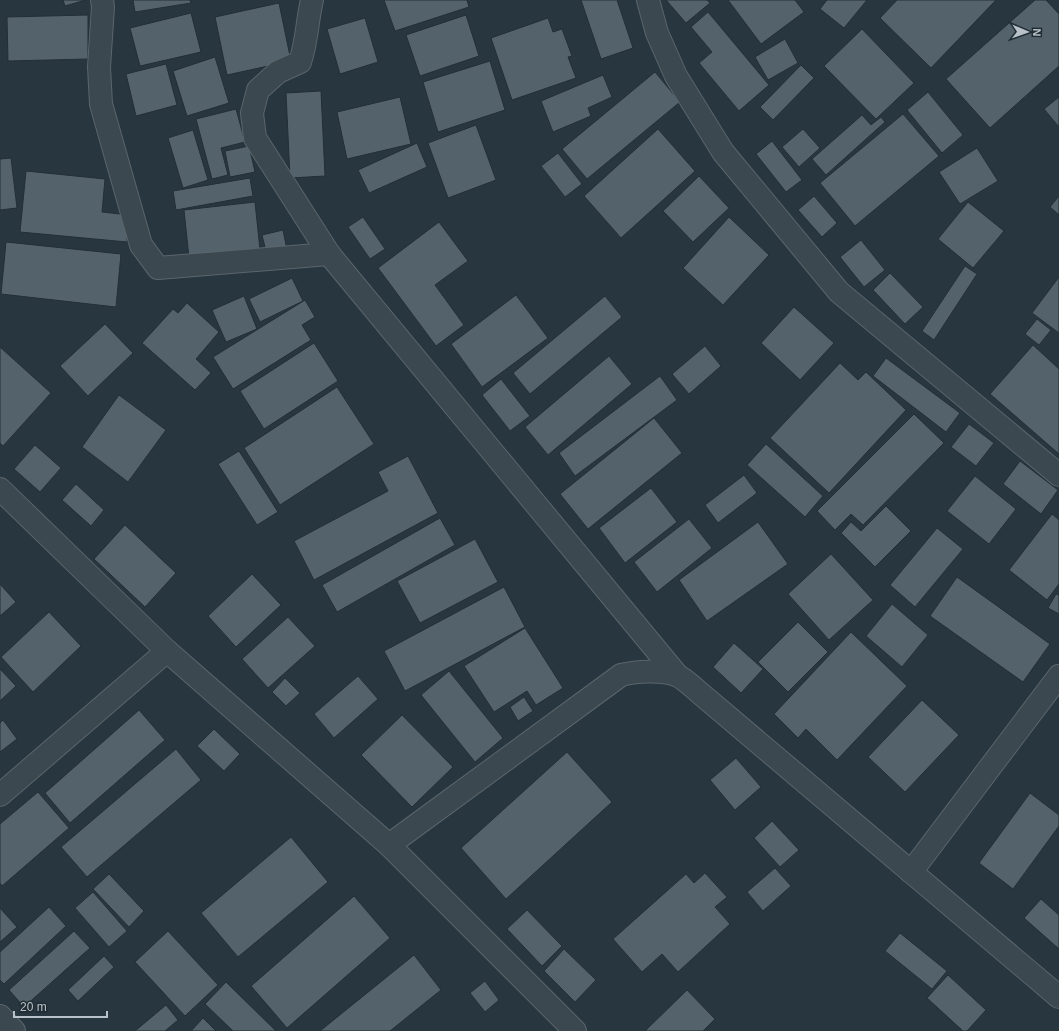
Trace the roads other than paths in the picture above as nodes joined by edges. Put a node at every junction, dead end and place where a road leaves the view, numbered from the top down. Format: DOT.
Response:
graph roads {
  1 [pos="102,0"];
  2 [pos="312,0"];
  3 [pos="648,0"];
  4 [pos="329,254"];
  5 [pos="1059,475"];
  6 [pos="0,489"];
  7 [pos="167,651"];
  8 [pos="677,676"];
  9 [pos="1059,676"];
  10 [pos="0,795"];
  11 [pos="389,845"];
  12 [pos="911,872"];
  13 [pos="1059,997"];
  14 [pos="0,1016"];
  15 [pos="14,1031"];
  16 [pos="575,1031"];
  1 -- 4 [label="street"];
  2 -- 4 [label="street"];
  3 -- 5 [label="street"];
  4 -- 8 [label="street"];
  6 -- 7 [label="street"];
  7 -- 10 [label="street"];
  7 -- 11 [label="street"];
  8 -- 11 [label="street"];
  8 -- 12 [label="street"];
  9 -- 12 [label="street"];
  11 -- 16 [label="street"];
  12 -- 13 [label="street"];
  14 -- 15 [label="street"];
}
